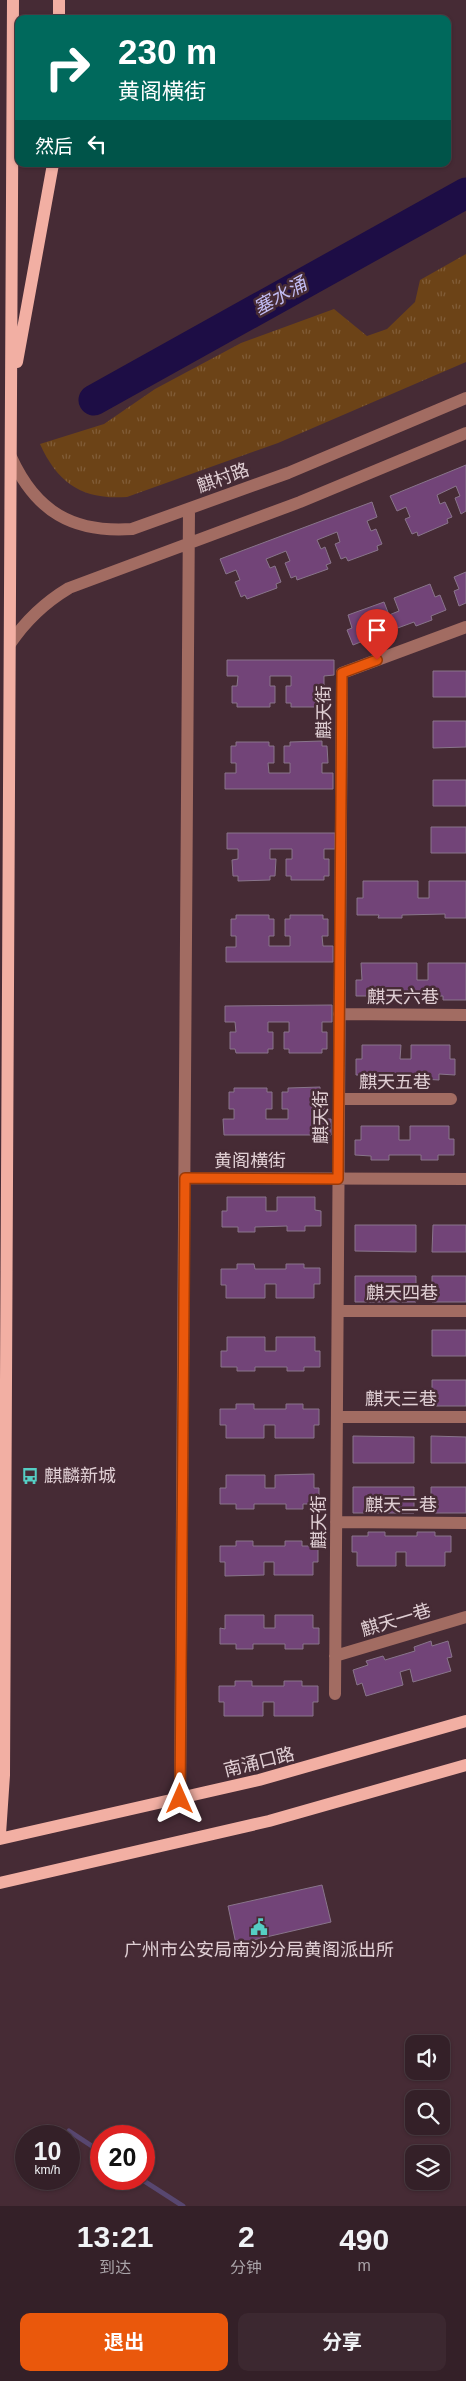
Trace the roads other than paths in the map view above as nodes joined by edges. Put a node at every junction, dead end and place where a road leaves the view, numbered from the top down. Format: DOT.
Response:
graph roads {
  1 [pos="13,0"];
  2 [pos="59,0"];
  3 [pos="59,15"];
  4 [pos="52,167"];
  5 [pos="11,396"];
  6 [pos="466,398"];
  7 [pos="466,433"];
  8 [pos="11,457"];
  9 [pos="189,509"];
  10 [pos="189,543"];
  11 [pos="466,627"];
  12 [pos="10,644"];
  13 [pos="340,1014"];
  14 [pos="466,1015"];
  15 [pos="339,1099"];
  16 [pos="451,1100"];
  17 [pos="185,1178"];
  18 [pos="338,1179"];
  19 [pos="466,1179"];
  20 [pos="338,1311"];
  21 [pos="466,1311"];
  22 [pos="337,1417"];
  23 [pos="466,1417"];
  24 [pos="336,1522"];
  25 [pos="466,1523"];
  26 [pos="466,1617"];
  27 [pos="335,1656"];
  28 [pos="335,1694"];
  29 [pos="466,1721"];
  30 [pos="466,1766"];
  31 [pos="180,1799"];
  32 [pos="0,1834"];
  33 [pos="0,1839"];
  34 [pos="0,1883"];
  1 -- 5 [label="main road"];
  2 -- 3 [label="main road"];
  4 -- 5 [label="main road"];
  5 -- 8 [label="main road"];
  6 -- 9 [label="street, 麒村路"];
  7 -- 10 [label="street"];
  8 -- 9 [label="street, 麒村路"];
  8 -- 12 [label="main road"];
  9 -- 10 [label="street"];
  10 -- 12 [label="street"];
  10 -- 17 [label="street"];
  11 -- 13 [label="street, 麒天街"];
  12 -- 32 [label="main road"];
  13 -- 14 [label="street, 麒天六巷"];
  13 -- 15 [label="street, 麒天街"];
  15 -- 16 [label="street, 麒天五巷"];
  15 -- 18 [label="street, 麒天街"];
  17 -- 18 [label="street, 黄阁横街"];
  17 -- 31 [label="street"];
  18 -- 19 [label="street, 黄阁横街"];
  18 -- 20 [label="street, 麒天街"];
  20 -- 21 [label="street, 麒天四巷"];
  20 -- 22 [label="street, 麒天街"];
  22 -- 23 [label="street, 麒天三巷"];
  22 -- 24 [label="street, 麒天街"];
  24 -- 25 [label="street, 麒天二巷"];
  24 -- 27 [label="street, 麒天街"];
  26 -- 27 [label="street, 麒天一巷"];
  27 -- 28 [label="street, 麒天街"];
  29 -- 31 [label="main road, 南涌口路"];
  30 -- 34 [label="main road"];
  31 -- 33 [label="main road, 南涌口路"];
}
